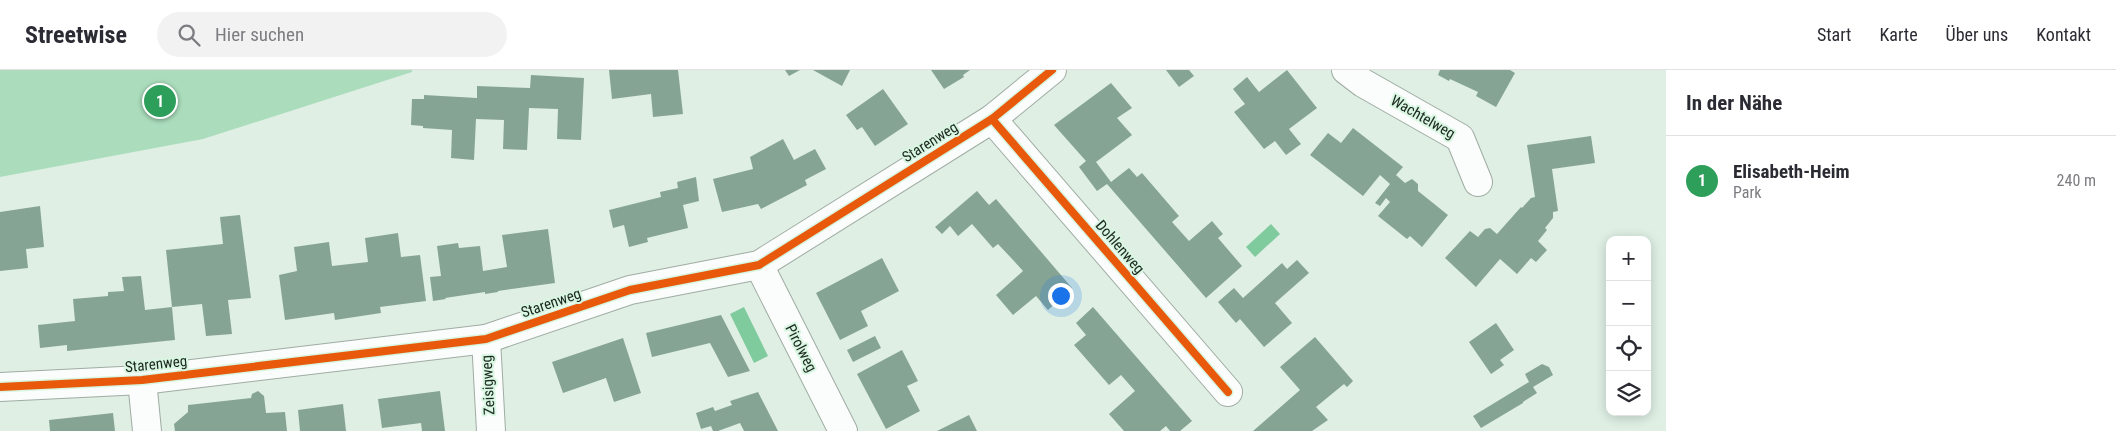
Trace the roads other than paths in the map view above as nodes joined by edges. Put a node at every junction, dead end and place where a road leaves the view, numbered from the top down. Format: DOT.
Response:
graph roads {
  1 [pos="1052,70"];
  2 [pos="1346,70"];
  3 [pos="992,119"];
  4 [pos="1478,182"];
  5 [pos="760,265"];
  6 [pos="486,339"];
  7 [pos="142,380"];
  8 [pos="0,387"];
  9 [pos="1228,392"];
  10 [pos="147,431"];
  11 [pos="491,431"];
  12 [pos="842,431"];
  1 -- 3 [label="street, Starenweg"];
  2 -- 4 [label="street, Wachtelweg"];
  3 -- 5 [label="street, Starenweg"];
  3 -- 9 [label="street, Dohlenweg"];
  5 -- 6 [label="street, Starenweg"];
  5 -- 12 [label="street, Pirolweg"];
  6 -- 7 [label="street, Starenweg"];
  6 -- 11 [label="street, Zeisigweg"];
  7 -- 8 [label="street, Starenweg"];
  7 -- 10 [label="street"];
}
